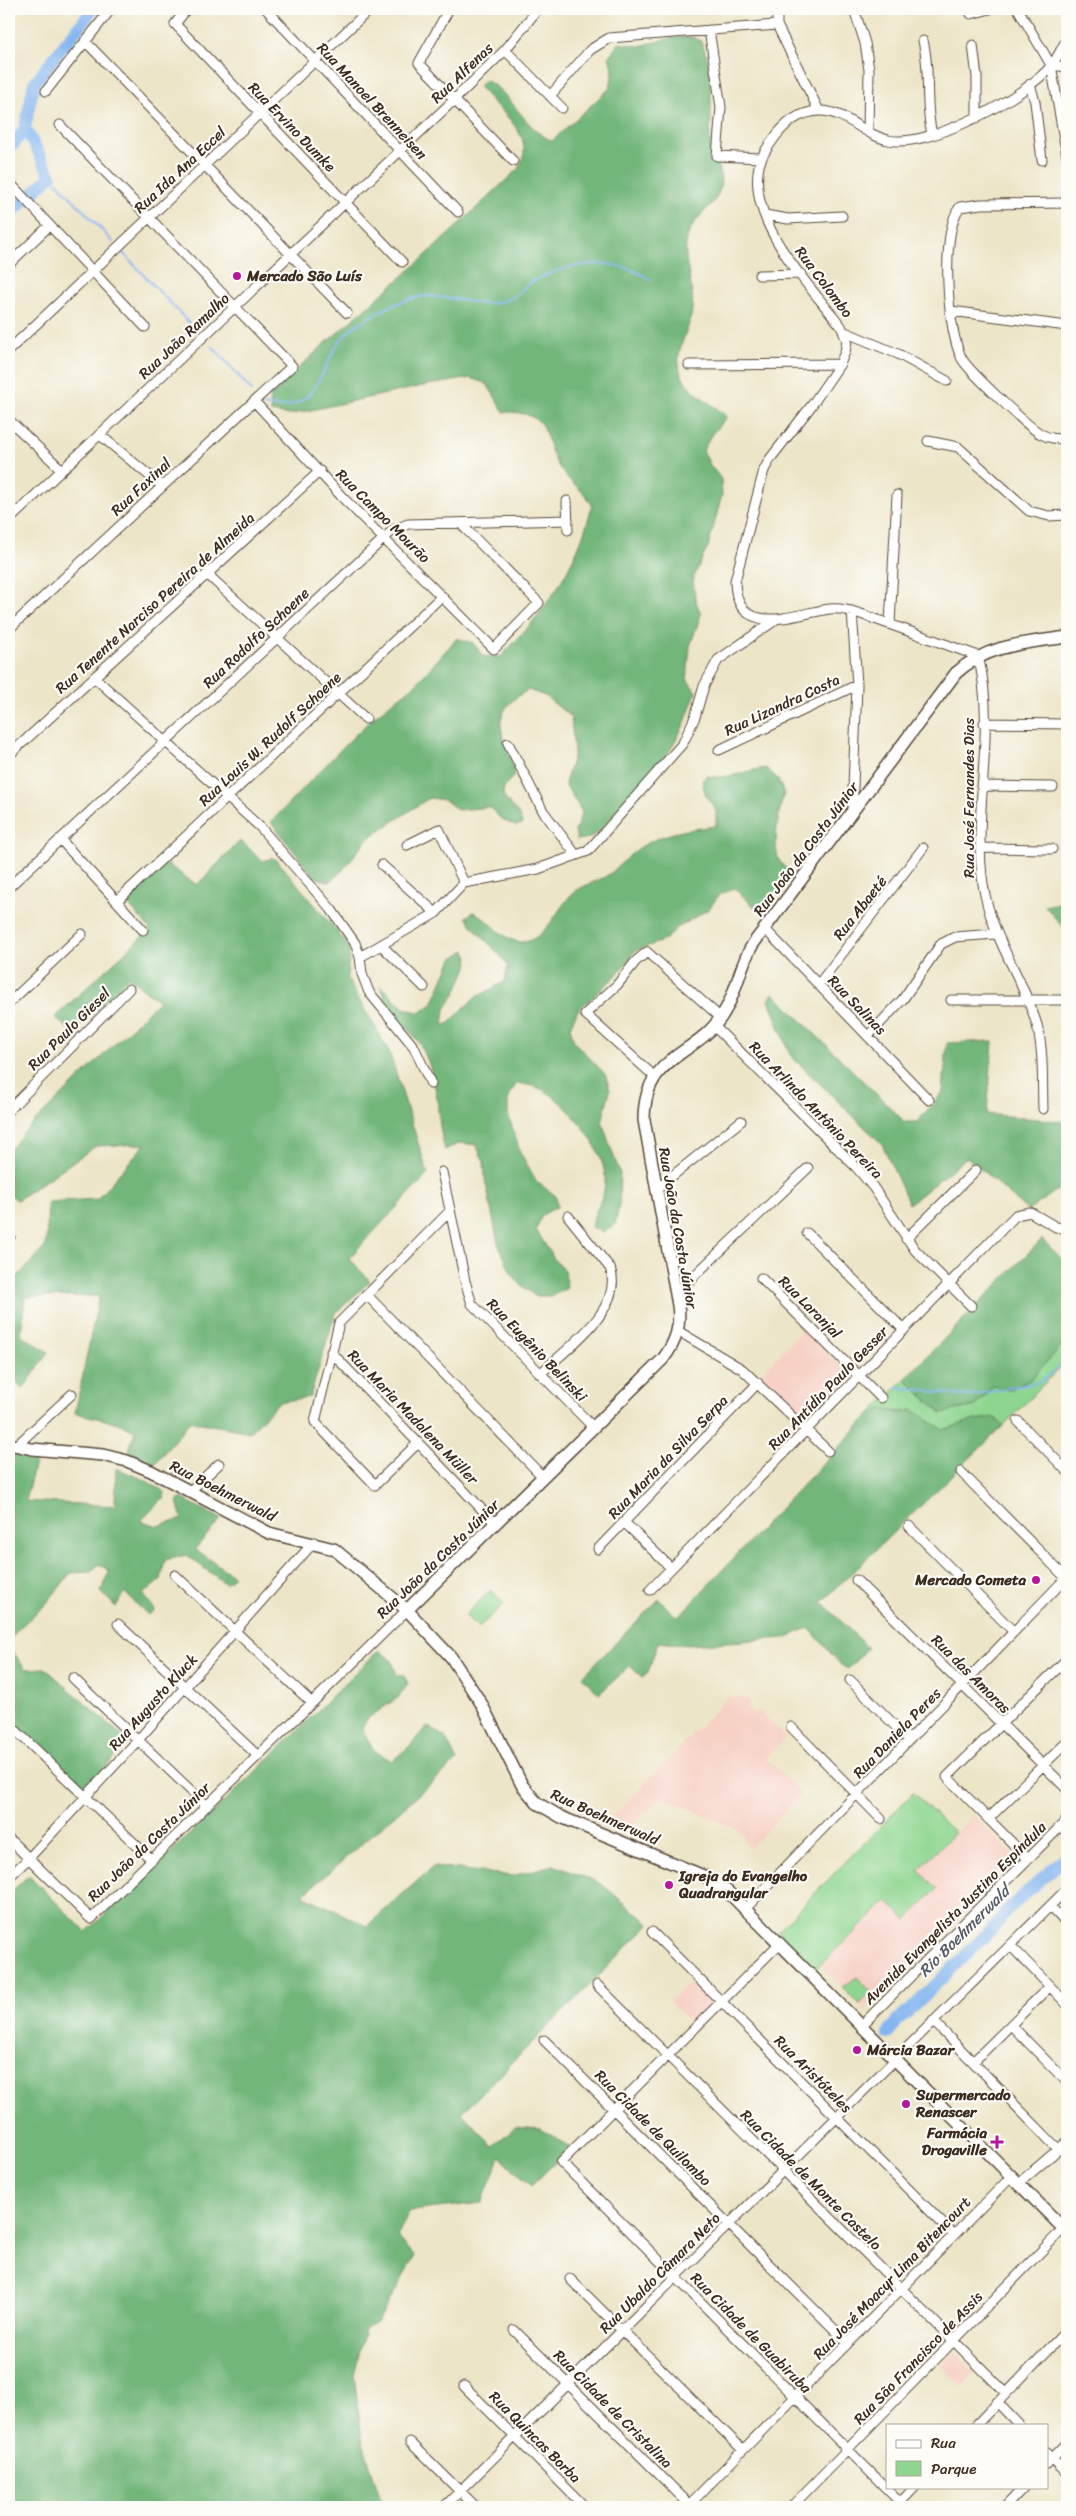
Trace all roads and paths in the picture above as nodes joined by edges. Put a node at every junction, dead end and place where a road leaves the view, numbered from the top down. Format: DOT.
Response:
graph roads {
  1 [pos="111,9"];
  2 [pos="187,9"];
  3 [pos="266,9"];
  4 [pos="370,9"];
  5 [pos="449,9"];
  6 [pos="538,9"];
  7 [pos="777,9"];
  8 [pos="854,9"];
  9 [pos="990,9"];
  10 [pos="1018,9"];
  11 [pos="971,14"];
  12 [pos="777,25"];
  13 [pos="709,30"];
  14 [pos="1067,39"];
  15 [pos="85,41"];
  16 [pos="923,41"];
  17 [pos="973,45"];
  18 [pos="505,50"];
  19 [pos="315,61"];
  20 [pos="1051,65"];
  21 [pos="1067,67"];
  22 [pos="1030,84"];
  23 [pos="46,91"];
  24 [pos="550,96"];
  25 [pos="454,100"];
  26 [pos="562,108"];
  27 [pos="819,111"];
  28 [pos="260,113"];
  29 [pos="977,118"];
  30 [pos="60,125"];
  31 [pos="868,132"];
  32 [pos="932,134"];
  33 [pos="400,151"];
  34 [pos="1067,156"];
  35 [pos="761,158"];
  36 [pos="1042,160"];
  37 [pos="513,161"];
  38 [pos="204,165"];
  39 [pos="9,182"];
  40 [pos="346,203"];
  41 [pos="1067,203"];
  42 [pos="458,212"];
  43 [pos="765,215"];
  44 [pos="842,216"];
  45 [pos="149,218"];
  46 [pos="50,226"];
  47 [pos="291,255"];
  48 [pos="402,262"];
  49 [pos="9,264"];
  50 [pos="92,271"];
  51 [pos="801,274"];
  52 [pos="759,275"];
  53 [pos="235,307"];
  54 [pos="951,312"];
  55 [pos="347,313"];
  56 [pos="1067,326"];
  57 [pos="145,328"];
  58 [pos="845,332"];
  59 [pos="9,350"];
  60 [pos="840,364"];
  61 [pos="689,366"];
  62 [pos="947,382"];
  63 [pos="254,401"];
  64 [pos="9,420"];
  65 [pos="100,434"];
  66 [pos="1067,439"];
  67 [pos="928,441"];
  68 [pos="62,470"];
  69 [pos="320,471"];
  70 [pos="162,486"];
  71 [pos="897,495"];
  72 [pos="567,501"];
  73 [pos="1067,515"];
  74 [pos="9,520"];
  75 [pos="568,520"];
  76 [pos="460,523"];
  77 [pos="568,530"];
  78 [pos="384,537"];
  79 [pos="207,574"];
  80 [pos="442,596"];
  81 [pos="852,611"];
  82 [pos="774,620"];
  83 [pos="890,624"];
  84 [pos="9,629"];
  85 [pos="277,637"];
  86 [pos="1067,637"];
  87 [pos="978,656"];
  88 [pos="94,677"];
  89 [pos="857,685"];
  90 [pos="338,694"];
  91 [pos="366,718"];
  92 [pos="984,723"];
  93 [pos="1067,724"];
  94 [pos="165,741"];
  95 [pos="508,743"];
  96 [pos="719,750"];
  97 [pos="9,755"];
  98 [pos="981,786"];
  99 [pos="1054,787"];
  100 [pos="227,798"];
  101 [pos="852,813"];
  102 [pos="60,839"];
  103 [pos="407,845"];
  104 [pos="923,848"];
  105 [pos="981,848"];
  106 [pos="1052,849"];
  107 [pos="576,855"];
  108 [pos="382,865"];
  109 [pos="464,883"];
  110 [pos="9,887"];
  111 [pos="117,901"];
  112 [pos="436,914"];
  113 [pos="764,929"];
  114 [pos="143,930"];
  115 [pos="82,934"];
  116 [pos="995,934"];
  117 [pos="381,945"];
  118 [pos="360,957"];
  119 [pos="818,984"];
  120 [pos="424,987"];
  121 [pos="128,989"];
  122 [pos="951,1000"];
  123 [pos="1027,1000"];
  124 [pos="1067,1000"];
  125 [pos="9,1003"];
  126 [pos="717,1022"];
  127 [pos="868,1036"];
  128 [pos="655,1077"];
  129 [pos="430,1084"];
  130 [pos="930,1100"];
  131 [pos="1043,1109"];
  132 [pos="9,1110"];
  133 [pos="741,1122"];
  134 [pos="808,1168"];
  135 [pos="976,1170"];
  136 [pos="442,1172"];
  137 [pos="656,1189"];
  138 [pos="450,1211"];
  139 [pos="568,1216"];
  140 [pos="1067,1229"];
  141 [pos="807,1233"];
  142 [pos="906,1239"];
  143 [pos="761,1278"];
  144 [pos="948,1284"];
  145 [pos="676,1293"];
  146 [pos="366,1294"];
  147 [pos="971,1306"];
  148 [pos="904,1330"];
  149 [pos="678,1331"];
  150 [pos="331,1352"];
  151 [pos="540,1374"];
  152 [pos="859,1376"];
  153 [pos="758,1383"];
  154 [pos="72,1394"];
  155 [pos="881,1398"];
  156 [pos="1018,1421"];
  157 [pos="593,1427"];
  158 [pos="806,1430"];
  159 [pos="418,1443"];
  160 [pos="13,1445"];
  161 [pos="828,1452"];
  162 [pos="219,1464"];
  163 [pos="1067,1471"];
  164 [pos="961,1472"];
  165 [pos="543,1477"];
  166 [pos="190,1491"];
  167 [pos="624,1522"];
  168 [pos="495,1523"];
  169 [pos="909,1526"];
  170 [pos="314,1542"];
  171 [pos="598,1549"];
  172 [pos="671,1568"];
  173 [pos="175,1575"];
  174 [pos="1067,1578"];
  175 [pos="856,1580"];
  176 [pos="650,1590"];
  177 [pos="407,1610"];
  178 [pos="118,1624"];
  179 [pos="236,1632"];
  180 [pos="1014,1632"];
  181 [pos="1067,1659"];
  182 [pos="73,1678"];
  183 [pos="850,1680"];
  184 [pos="962,1685"];
  185 [pos="186,1688"];
  186 [pos="312,1703"];
  187 [pos="9,1724"];
  188 [pos="1002,1724"];
  189 [pos="791,1728"];
  190 [pos="138,1740"];
  191 [pos="909,1740"];
  192 [pos="1067,1742"];
  193 [pos="258,1756"];
  194 [pos="1044,1765"];
  195 [pos="1067,1789"];
  196 [pos="857,1794"];
  197 [pos="85,1797"];
  198 [pos="207,1806"];
  199 [pos="881,1819"];
  200 [pos="988,1819"];
  201 [pos="1067,1820"];
  202 [pos="9,1838"];
  203 [pos="29,1858"];
  204 [pos="1028,1859"];
  205 [pos="152,1860"];
  206 [pos="9,1877"];
  207 [pos="1067,1889"];
  208 [pos="1050,1906"];
  209 [pos="746,1908"];
  210 [pos="1067,1924"];
  211 [pos="652,1932"];
  212 [pos="780,1943"];
  213 [pos="1010,1945"];
  214 [pos="597,1985"];
  215 [pos="1050,1986"];
  216 [pos="721,2002"];
  217 [pos="1067,2004"];
  218 [pos="934,2020"];
  219 [pos="862,2025"];
  220 [pos="1010,2025"];
  221 [pos="544,2040"];
  222 [pos="667,2055"];
  223 [pos="895,2058"];
  224 [pos="973,2062"];
  225 [pos="1067,2082"];
  226 [pos="614,2109"];
  227 [pos="836,2117"];
  228 [pos="1067,2142"];
  229 [pos="1058,2149"];
  230 [pos="782,2170"];
  231 [pos="1015,2180"];
  232 [pos="729,2224"];
  233 [pos="1066,2230"];
  234 [pos="954,2235"];
  235 [pos="676,2277"];
  236 [pos="570,2279"];
  237 [pos="901,2289"];
  238 [pos="514,2330"];
  239 [pos="622,2330"];
  240 [pos="1067,2330"];
  241 [pos="954,2341"];
  242 [pos="848,2342"];
  243 [pos="568,2384"];
  244 [pos="464,2386"];
  245 [pos="1006,2394"];
  246 [pos="795,2397"];
  247 [pos="997,2402"];
  248 [pos="977,2424"];
  249 [pos="1018,2424"];
  250 [pos="515,2437"];
  251 [pos="410,2442"];
  252 [pos="1067,2443"];
  253 [pos="848,2449"];
  254 [pos="743,2450"];
  255 [pos="1049,2458"];
  256 [pos="1067,2473"];
  257 [pos="914,2488"];
  258 [pos="1023,2488"];
  259 [pos="460,2491"];
  260 [pos="898,2505"];
  261 [pos="689,2506"];
  262 [pos="444,2507"];
  263 [pos="476,2507"];
  264 [pos="586,2507"];
  265 [pos="791,2507"];
  266 [pos="1004,2507"];
  1 -- 15 [label="street"];
  2 -- 28 [label="street, Rua Ervino Dumke"];
  3 -- 19 [label="street, Rua Manoel Brenneisen"];
  4 -- 19 [label="street, Rua Ida Ana Eccel"];
  5 -- 25 [label="street"];
  6 -- 18 [label="street, Rua Alfenas"];
  7 -- 12 [label="street"];
  8 -- 31 [label="street"];
  9 -- 11 [label="street"];
  10 -- 20 [label="street"];
  12 -- 13 [label="street"];
  12 -- 27 [label="street"];
  13 -- 24 [label="street"];
  13 -- 35 [label="street"];
  14 -- 20 [label="street"];
  15 -- 23 [label="street"];
  15 -- 38 [label="street"];
  16 -- 32 [label="street"];
  17 -- 29 [label="street"];
  18 -- 24 [label="street"];
  18 -- 25 [label="street, Rua Alfenas"];
  19 -- 28 [label="street, Rua Ida Ana Eccel"];
  19 -- 33 [label="street, Rua Manoel Brenneisen"];
  20 -- 21 [label="street"];
  20 -- 22 [label="street"];
  20 -- 34 [label="street"];
  22 -- 29 [label="street"];
  22 -- 36 [label="street"];
  24 -- 26 [label="street"];
  25 -- 33 [label="street, Rua Alfenas"];
  25 -- 37 [label="street"];
  27 -- 31 [label="street"];
  27 -- 35 [label="street, Rua Colombo"];
  28 -- 38 [label="street, Rua Ida Ana Eccel"];
  28 -- 40 [label="street, Rua Ervino Dumke"];
  29 -- 32 [label="street"];
  30 -- 45 [label="street"];
  31 -- 32 [label="street"];
  33 -- 40 [label="street, Rua João Ramalho"];
  33 -- 42 [label="street, Rua Manoel Brenneisen"];
  35 -- 43 [label="street, Rua Colombo"];
  38 -- 45 [label="street, Rua Ida Ana Eccel"];
  38 -- 47 [label="street"];
  39 -- 46 [label="street"];
  40 -- 47 [label="street, Rua João Ramalho"];
  40 -- 48 [label="street, Rua Ervino Dumke"];
  41 -- 54 [label="street"];
  43 -- 44 [label="street"];
  43 -- 51 [label="street, Rua Colombo"];
  45 -- 50 [label="street, Rua Ida Ana Eccel"];
  45 -- 53 [label="street"];
  46 -- 49 [label="street"];
  46 -- 50 [label="street"];
  47 -- 53 [label="street, Rua João Ramalho"];
  47 -- 55 [label="street"];
  50 -- 57 [label="street"];
  50 -- 59 [label="street, Rua Ida Ana Eccel"];
  51 -- 52 [label="street"];
  51 -- 58 [label="street, Rua Colombo"];
  53 -- 63 [label="street, Rua Faxinal"];
  53 -- 65 [label="street, Rua João Ramalho"];
  54 -- 56 [label="street"];
  54 -- 66 [label="street"];
  58 -- 60 [label="street, Rua Colombo"];
  58 -- 62 [label="street"];
  60 -- 61 [label="street"];
  60 -- 82 [label="street, Rua Colombo"];
  63 -- 69 [label="street, Rua Campo Mourão"];
  63 -- 70 [label="street, Rua Faxinal"];
  64 -- 68 [label="street"];
  65 -- 68 [label="street, Rua João Ramalho"];
  65 -- 70 [label="street"];
  67 -- 73 [label="street"];
  68 -- 74 [label="street, Rua João Ramalho"];
  69 -- 78 [label="street, Rua Campo Mourão"];
  69 -- 79 [label="street, Rua Tenente Narciso Pereira de Almeida"];
  70 -- 84 [label="street, Rua Faxinal"];
  71 -- 83 [label="street"];
  72 -- 75 [label="street"];
  75 -- 76 [label="street, Rua Rodolfo Schoene"];
  75 -- 77 [label="street"];
  76 -- 78 [label="street, Rua Rodolfo Schoene"];
  76 -- 80 [label="street, Rua Campo Mourão"];
  78 -- 80 [label="street, Rua Campo Mourão"];
  78 -- 85 [label="street, Rua Rodolfo Schoene"];
  79 -- 85 [label="street"];
  79 -- 88 [label="street, Rua Tenente Narciso Pereira de Almeida"];
  80 -- 90 [label="street, Rua Louis W. Rudolf Schoene"];
  81 -- 82 [label="street, Rua Colombo"];
  81 -- 83 [label="street, Rua Colombo"];
  81 -- 89 [label="street"];
  82 -- 107 [label="street"];
  83 -- 87 [label="street, Rua Colombo"];
  85 -- 90 [label="street"];
  85 -- 94 [label="street, Rua Rodolfo Schoene"];
  86 -- 87 [label="main road, Rua João da Costa Júnior"];
  87 -- 92 [label="street, Rua José Fernandes Dias"];
  87 -- 101 [label="main road, Rua João da Costa Júnior"];
  88 -- 94 [label="street"];
  88 -- 97 [label="street, Rua Tenente Narciso Pereira de Almeida"];
  89 -- 96 [label="street, Rua Lizandra Costa"];
  89 -- 101 [label="street"];
  90 -- 91 [label="street"];
  90 -- 100 [label="street, Rua Louis W. Rudolf Schoene"];
  92 -- 93 [label="street"];
  92 -- 98 [label="street, Rua José Fernandes Dias"];
  94 -- 100 [label="street"];
  94 -- 102 [label="street, Rua Rodolfo Schoene"];
  95 -- 107 [label="street"];
  98 -- 99 [label="street"];
  98 -- 105 [label="street, Rua José Fernandes Dias"];
  100 -- 111 [label="street, Rua Louis W. Rudolf Schoene"];
  100 -- 118 [label="street"];
  101 -- 113 [label="main road, Rua João da Costa Júnior"];
  102 -- 110 [label="street, Rua Rodolfo Schoene"];
  102 -- 111 [label="street"];
  103 -- 109 [label="street"];
  104 -- 119 [label="street, Rua Abaeté"];
  105 -- 106 [label="street"];
  105 -- 116 [label="street, Rua José Fernandes Dias"];
  107 -- 109 [label="street"];
  108 -- 112 [label="street"];
  109 -- 112 [label="street"];
  111 -- 114 [label="street"];
  112 -- 117 [label="street"];
  113 -- 119 [label="street, Rua Salinas"];
  113 -- 126 [label="main road, Rua João da Costa Júnior"];
  115 -- 125 [label="street"];
  116 -- 123 [label="street, Rua José Fernandes Dias"];
  116 -- 127 [label="street"];
  117 -- 118 [label="street"];
  117 -- 120 [label="street"];
  118 -- 129 [label="street"];
  119 -- 127 [label="street, Rua Salinas"];
  121 -- 132 [label="street, Rua Paulo Giesel"];
  122 -- 123 [label="street"];
  123 -- 124 [label="street"];
  123 -- 131 [label="street, Rua José Fernandes Dias"];
  126 -- 128 [label="main road, Rua João da Costa Júnior"];
  126 -- 128 [label="street, Rua Arlindo Antônio Pereira"];
  126 -- 142 [label="street, Rua Arlindo Antônio Pereira"];
  127 -- 130 [label="street, Rua Salinas"];
  128 -- 137 [label="main road, Rua João da Costa Júnior"];
  133 -- 137 [label="street"];
  134 -- 145 [label="street"];
  135 -- 142 [label="street"];
  136 -- 138 [label="street, Rua Eugênio Belinski"];
  137 -- 145 [label="main road, Rua João da Costa Júnior"];
  138 -- 146 [label="street"];
  138 -- 151 [label="street, Rua Eugênio Belinski"];
  139 -- 151 [label="street"];
  140 -- 144 [label="street, Rua Antídio Paulo Gesser"];
  141 -- 148 [label="street"];
  142 -- 144 [label="street, Rua Arlindo Antônio Pereira"];
  143 -- 152 [label="street, Rua Laranjal"];
  144 -- 147 [label="street, Rua Arlindo Antônio Pereira"];
  144 -- 148 [label="street, Rua Antídio Paulo Gesser"];
  145 -- 149 [label="main road, Rua João da Costa Júnior"];
  146 -- 150 [label="street"];
  146 -- 165 [label="street"];
  148 -- 152 [label="street, Rua Antídio Paulo Gesser"];
  149 -- 153 [label="street"];
  149 -- 157 [label="main road, Rua João da Costa Júnior"];
  150 -- 159 [label="street, Rua Maria Madalena Müller"];
  150 -- 159 [label="street"];
  151 -- 157 [label="street, Rua Eugênio Belinski"];
  152 -- 155 [label="street, Rua Laranjal"];
  152 -- 158 [label="street, Rua Antídio Paulo Gesser"];
  153 -- 158 [label="street"];
  153 -- 167 [label="street, Rua Maria da Silva Serpa"];
  154 -- 160 [label="street"];
  156 -- 163 [label="street"];
  157 -- 165 [label="main road, Rua João da Costa Júnior"];
  158 -- 161 [label="street"];
  158 -- 172 [label="street, Rua Antídio Paulo Gesser"];
  159 -- 168 [label="street, Rua Maria Madalena Müller"];
  160 -- 166 [label="main road, Rua Boehmerwald"];
  162 -- 166 [label="street"];
  164 -- 174 [label="street"];
  165 -- 168 [label="main road, Rua João da Costa Júnior"];
  166 -- 170 [label="main road, Rua Boehmerwald"];
  167 -- 171 [label="street, Rua Maria da Silva Serpa"];
  167 -- 172 [label="street"];
  168 -- 177 [label="main road, Rua João da Costa Júnior"];
  169 -- 180 [label="street"];
  170 -- 177 [label="main road, Rua Boehmerwald"];
  170 -- 179 [label="street, Rua Augusto Kluck"];
  172 -- 176 [label="street, Rua Antídio Paulo Gesser"];
  173 -- 179 [label="street"];
  174 -- 180 [label="street, Rua Daniela Peres"];
  175 -- 184 [label="street, Rua das Amoras"];
  177 -- 186 [label="street, Rua João da Costa Júnior"];
  177 -- 209 [label="main road, Rua Boehmerwald"];
  178 -- 185 [label="street"];
  179 -- 185 [label="street, Rua Augusto Kluck"];
  179 -- 186 [label="street"];
  180 -- 184 [label="street, Rua Daniela Peres"];
  181 -- 188 [label="street"];
  182 -- 190 [label="street"];
  183 -- 191 [label="street"];
  184 -- 188 [label="street, Rua das Amoras"];
  184 -- 191 [label="street, Rua Daniela Peres"];
  185 -- 190 [label="street, Rua Augusto Kluck"];
  185 -- 193 [label="street"];
  186 -- 193 [label="street, Rua João da Costa Júnior"];
  187 -- 197 [label="street"];
  188 -- 194 [label="street, Rua das Amoras"];
  188 -- 200 [label="street"];
  189 -- 196 [label="street"];
  190 -- 197 [label="street, Rua Augusto Kluck"];
  190 -- 198 [label="street"];
  191 -- 196 [label="street, Rua Daniela Peres"];
  192 -- 194 [label="street"];
  193 -- 198 [label="street, Rua João da Costa Júnior"];
  194 -- 195 [label="street, Rua das Amoras"];
  194 -- 200 [label="street"];
  196 -- 199 [label="street"];
  196 -- 209 [label="street, Rua Daniela Peres"];
  197 -- 203 [label="street, Rua Augusto Kluck"];
  197 -- 205 [label="street"];
  198 -- 205 [label="street, Rua João da Costa Júnior"];
  200 -- 204 [label="street"];
  201 -- 204 [label="street, Avenida Evangelista Justino Espíndula"];
  202 -- 203 [label="street"];
  203 -- 205 [label="street, Rua João da Costa Júnior"];
  203 -- 206 [label="street, Rua Augusto Kluck"];
  204 -- 219 [label="street, Avenida Evangelista Justino Espíndula"];
  207 -- 208 [label="street, Rua Ubaldo Câmara Neto"];
  208 -- 210 [label="street"];
  208 -- 213 [label="street, Rua Ubaldo Câmara Neto"];
  209 -- 212 [label="main road, Rua Boehmerwald"];
  211 -- 216 [label="street, Rua Aristóteles"];
  212 -- 216 [label="street"];
  212 -- 219 [label="main road, Rua Boehmerwald"];
  213 -- 215 [label="street"];
  213 -- 218 [label="street, Rua Ubaldo Câmara Neto"];
  214 -- 222 [label="street, Rua Cidade de Monte Castelo"];
  215 -- 217 [label="street"];
  215 -- 220 [label="street"];
  216 -- 222 [label="street"];
  216 -- 227 [label="street, Rua Aristóteles"];
  218 -- 223 [label="street, Rua Ubaldo Câmara Neto"];
  218 -- 224 [label="street"];
  219 -- 223 [label="main road, Rua Boehmerwald"];
  220 -- 224 [label="street"];
  220 -- 225 [label="street"];
  221 -- 226 [label="street, Rua Cidade de Quilombo"];
  222 -- 226 [label="street"];
  222 -- 230 [label="street, Rua Cidade de Monte Castelo"];
  223 -- 227 [label="street, Rua Ubaldo Câmara Neto"];
  223 -- 231 [label="main road, Rua Boehmerwald"];
  224 -- 229 [label="street"];
  226 -- 232 [label="street, Rua Cidade de Quilombo"];
  226 -- 235 [label="street, Rua Cidade de Guabiruba"];
  227 -- 230 [label="street, Rua Ubaldo Câmara Neto"];
  227 -- 234 [label="street, Rua Aristóteles"];
  228 -- 229 [label="street, Rua José Moacyr Lima Bitencourt"];
  229 -- 231 [label="street, Rua José Moacyr Lima Bitencourt"];
  230 -- 232 [label="street, Rua Ubaldo Câmara Neto"];
  230 -- 237 [label="street, Rua Cidade de Monte Castelo"];
  231 -- 233 [label="main road, Rua Boehmerwald"];
  231 -- 234 [label="street, Rua José Moacyr Lima Bitencourt"];
  232 -- 235 [label="street, Rua Ubaldo Câmara Neto"];
  232 -- 242 [label="street, Rua Cidade de Quilombo"];
  233 -- 241 [label="street, Rua São Francisco de Assis"];
  234 -- 237 [label="street, Rua José Moacyr Lima Bitencourt"];
  235 -- 239 [label="street, Rua Ubaldo Câmara Neto"];
  235 -- 246 [label="street, Rua Cidade de Guabiruba"];
  236 -- 239 [label="street"];
  237 -- 241 [label="street, Rua Cidade de Monte Castelo"];
  237 -- 242 [label="street, Rua José Moacyr Lima Bitencourt"];
  238 -- 243 [label="street, Rua Cidade de Cristalina"];
  239 -- 243 [label="street, Rua Ubaldo Câmara Neto"];
  239 -- 254 [label="street"];
  240 -- 245 [label="street"];
  241 -- 245 [label="street, Rua Cidade de Monte Castelo"];
  241 -- 253 [label="street, Rua São Francisco de Assis"];
  242 -- 246 [label="street, Rua José Moacyr Lima Bitencourt"];
  243 -- 250 [label="street, Rua Ubaldo Câmara Neto"];
  243 -- 261 [label="street, Rua Cidade de Cristalina"];
  244 -- 250 [label="street, Rua Quincas Borba"];
  245 -- 247 [label="street"];
  246 -- 253 [label="street, Rua Cidade de Guabiruba"];
  246 -- 254 [label="street, Rua José Moacyr Lima Bitencourt"];
  247 -- 248 [label="street"];
  247 -- 249 [label="street"];
  250 -- 259 [label="street, Rua Ubaldo Câmara Neto"];
  250 -- 264 [label="street, Rua Quincas Borba"];
  251 -- 259 [label="street"];
  252 -- 255 [label="street"];
  253 -- 260 [label="street, Rua Cidade de Guabiruba"];
  253 -- 265 [label="street, Rua São Francisco de Assis"];
  254 -- 261 [label="street, Rua José Moacyr Lima Bitencourt"];
  255 -- 256 [label="street"];
  257 -- 260 [label="street"];
  258 -- 266 [label="street"];
  259 -- 262 [label="street, Rua Ubaldo Câmara Neto"];
  259 -- 263 [label="street"];
}
